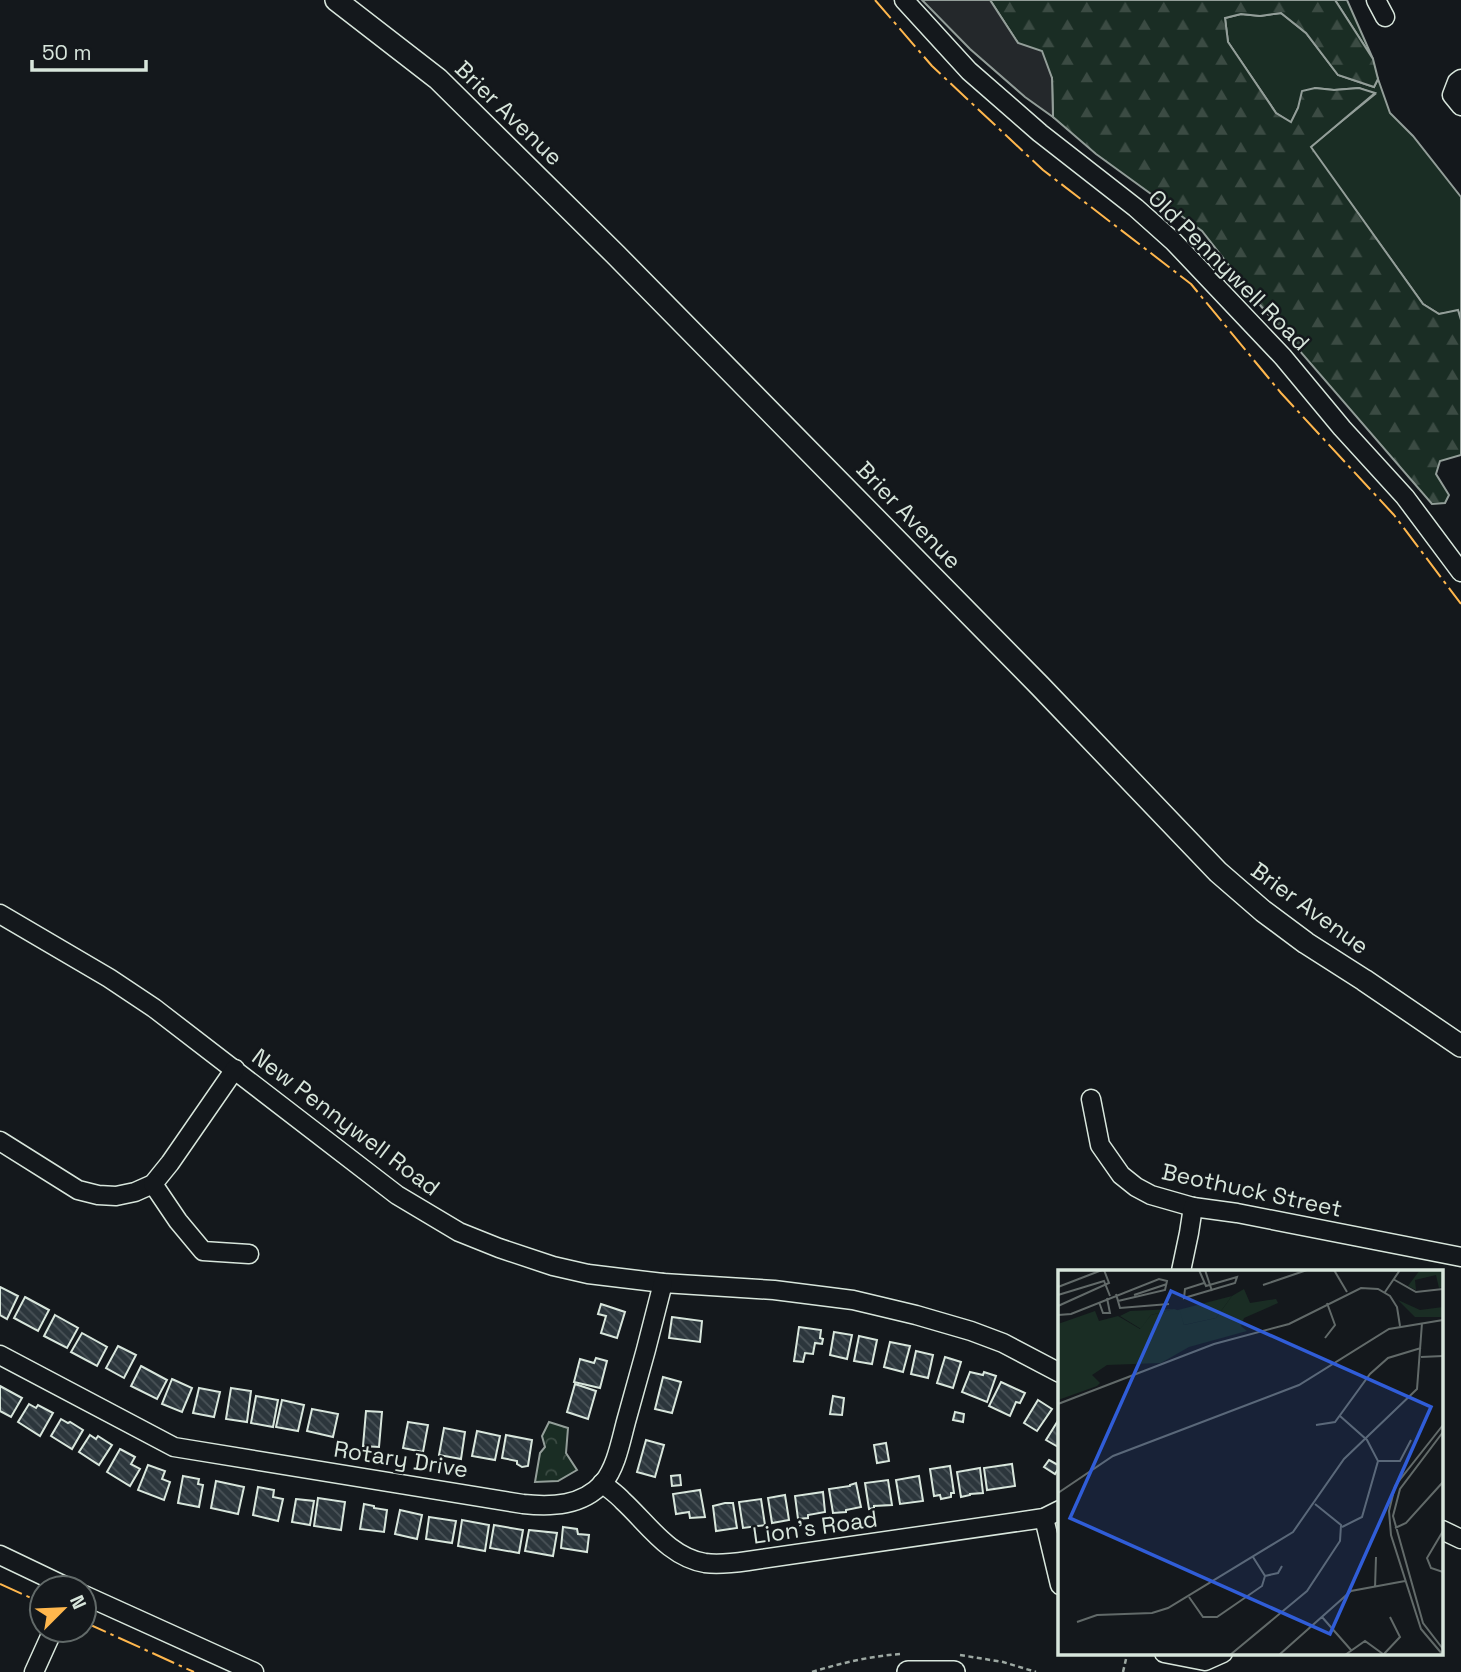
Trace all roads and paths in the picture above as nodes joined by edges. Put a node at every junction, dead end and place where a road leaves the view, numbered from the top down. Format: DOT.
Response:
graph roads {
  1 [pos="336,0"];
  2 [pos="904,0"];
  3 [pos="1376,0"];
  4 [pos="1385,17"];
  5 [pos="1461,79"];
  6 [pos="1461,106"];
  7 [pos="1461,572"];
  8 [pos="0,914"];
  9 [pos="1461,1046"];
  10 [pos="234,1069"];
  11 [pos="1091,1099"];
  12 [pos="0,1141"];
  13 [pos="153,1184"];
  14 [pos="1193,1207"];
  15 [pos="249,1254"];
  16 [pos="1461,1256"];
  17 [pos="1181,1270"];
  18 [pos="663,1283"];
  19 [pos="0,1355"];
  20 [pos="1058,1372"];
  21 [pos="602,1483"];
  22 [pos="1052,1514"];
  23 [pos="1444,1531"];
  24 [pos="1461,1539"];
  25 [pos="0,1555"];
  26 [pos="1058,1567"];
  27 [pos="40,1574"];
  28 [pos="98,1601"];
  29 [pos="47,1644"];
  30 [pos="1169,1654"];
  31 [pos="1221,1654"];
  32 [pos="1126,1659"];
  33 [pos="34,1672"];
  34 [pos="254,1672"];
  35 [pos="908,1672"];
  36 [pos="954,1672"];
  37 [pos="1123,1672"];
  1 -- 9 [label="main road, Brier Avenue"];
  2 -- 7 [label="street, Old Pennywell Road"];
  3 -- 4 [label="street"];
  5 -- 6 [label="street"];
  8 -- 10 [label="street, New Pennywell Road"];
  10 -- 13 [label="street"];
  10 -- 18 [label="street, New Pennywell Road"];
  11 -- 14 [label="street, Beothuck Street"];
  12 -- 13 [label="street"];
  13 -- 15 [label="street"];
  14 -- 16 [label="street, Beothuck Street"];
  14 -- 17 [label="street"];
  18 -- 20 [label="street, New Pennywell Road"];
  18 -- 21 [label="street, Rotary Drive"];
  19 -- 21 [label="street, Rotary Drive"];
  21 -- 22 [label="street, Lion's Road"];
  22 -- 26 [label="street"];
  23 -- 24 [label="street"];
  25 -- 27 [label="street"];
  28 -- 34 [label="street"];
  29 -- 33 [label="street"];
  30 -- 31 [label="street"];
  32 -- 37 [label="path"];
  35 -- 36 [label="main road"];
}
